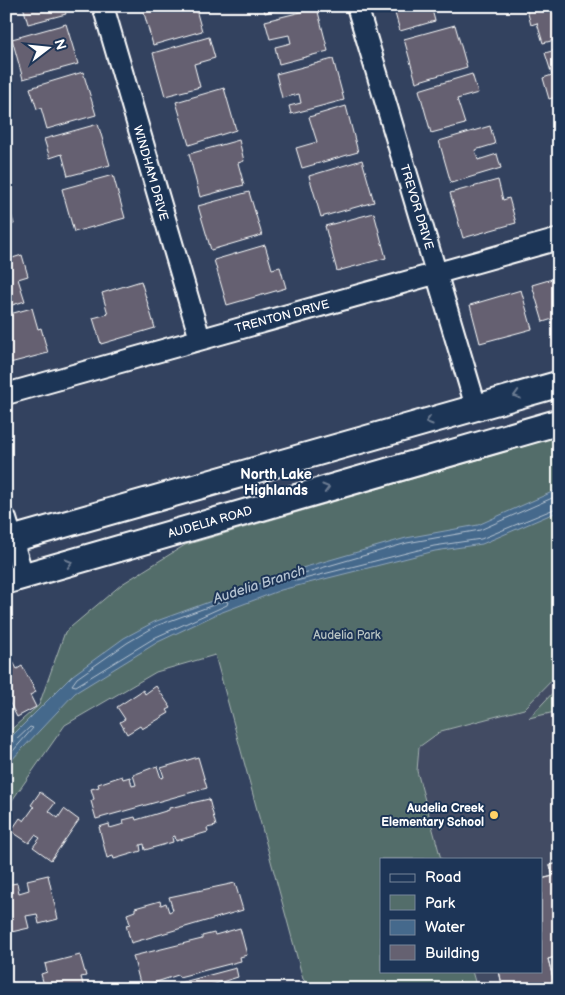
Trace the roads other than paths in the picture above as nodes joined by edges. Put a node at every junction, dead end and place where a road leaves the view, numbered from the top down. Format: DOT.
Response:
graph roads {
  1 [pos="103,6"];
  2 [pos="357,6"];
  3 [pos="559,239"];
  4 [pos="436,274"];
  5 [pos="200,339"];
  6 [pos="559,384"];
  7 [pos="6,394"];
  8 [pos="476,407"];
  9 [pos="559,422"];
  10 [pos="486,442"];
  11 [pos="157,498"];
  12 [pos="130,506"];
  13 [pos="8,533"];
  14 [pos="168,534"];
  15 [pos="141,542"];
  16 [pos="14,579"];
  1 -- 5 [label="street, WINDHAM DRIVE"];
  2 -- 4 [label="street, TREVOR DRIVE"];
  3 -- 4 [label="street, TRENTON DRIVE"];
  4 -- 5 [label="street, TRENTON DRIVE"];
  4 -- 8 [label="street, TREVOR DRIVE"];
  5 -- 7 [label="street, TRENTON DRIVE"];
  6 -- 8 [label="main road, one-way"];
  8 -- 10 [label="main road"];
  8 -- 11 [label="main road, one-way"];
  9 -- 10 [label="main road, AUDELIA ROAD"];
  14 -- 10 [label="main road, AUDELIA ROAD, one-way"];
  11 -- 12 [label="main road"];
  11 -- 14 [label="main road"];
  12 -- 13 [label="main road"];
  12 -- 15 [label="main road"];
  13 -- 16 [label="street"];
  14 -- 15 [label="main road, AUDELIA ROAD"];
  16 -- 15 [label="main road, AUDELIA ROAD, one-way"];
}
